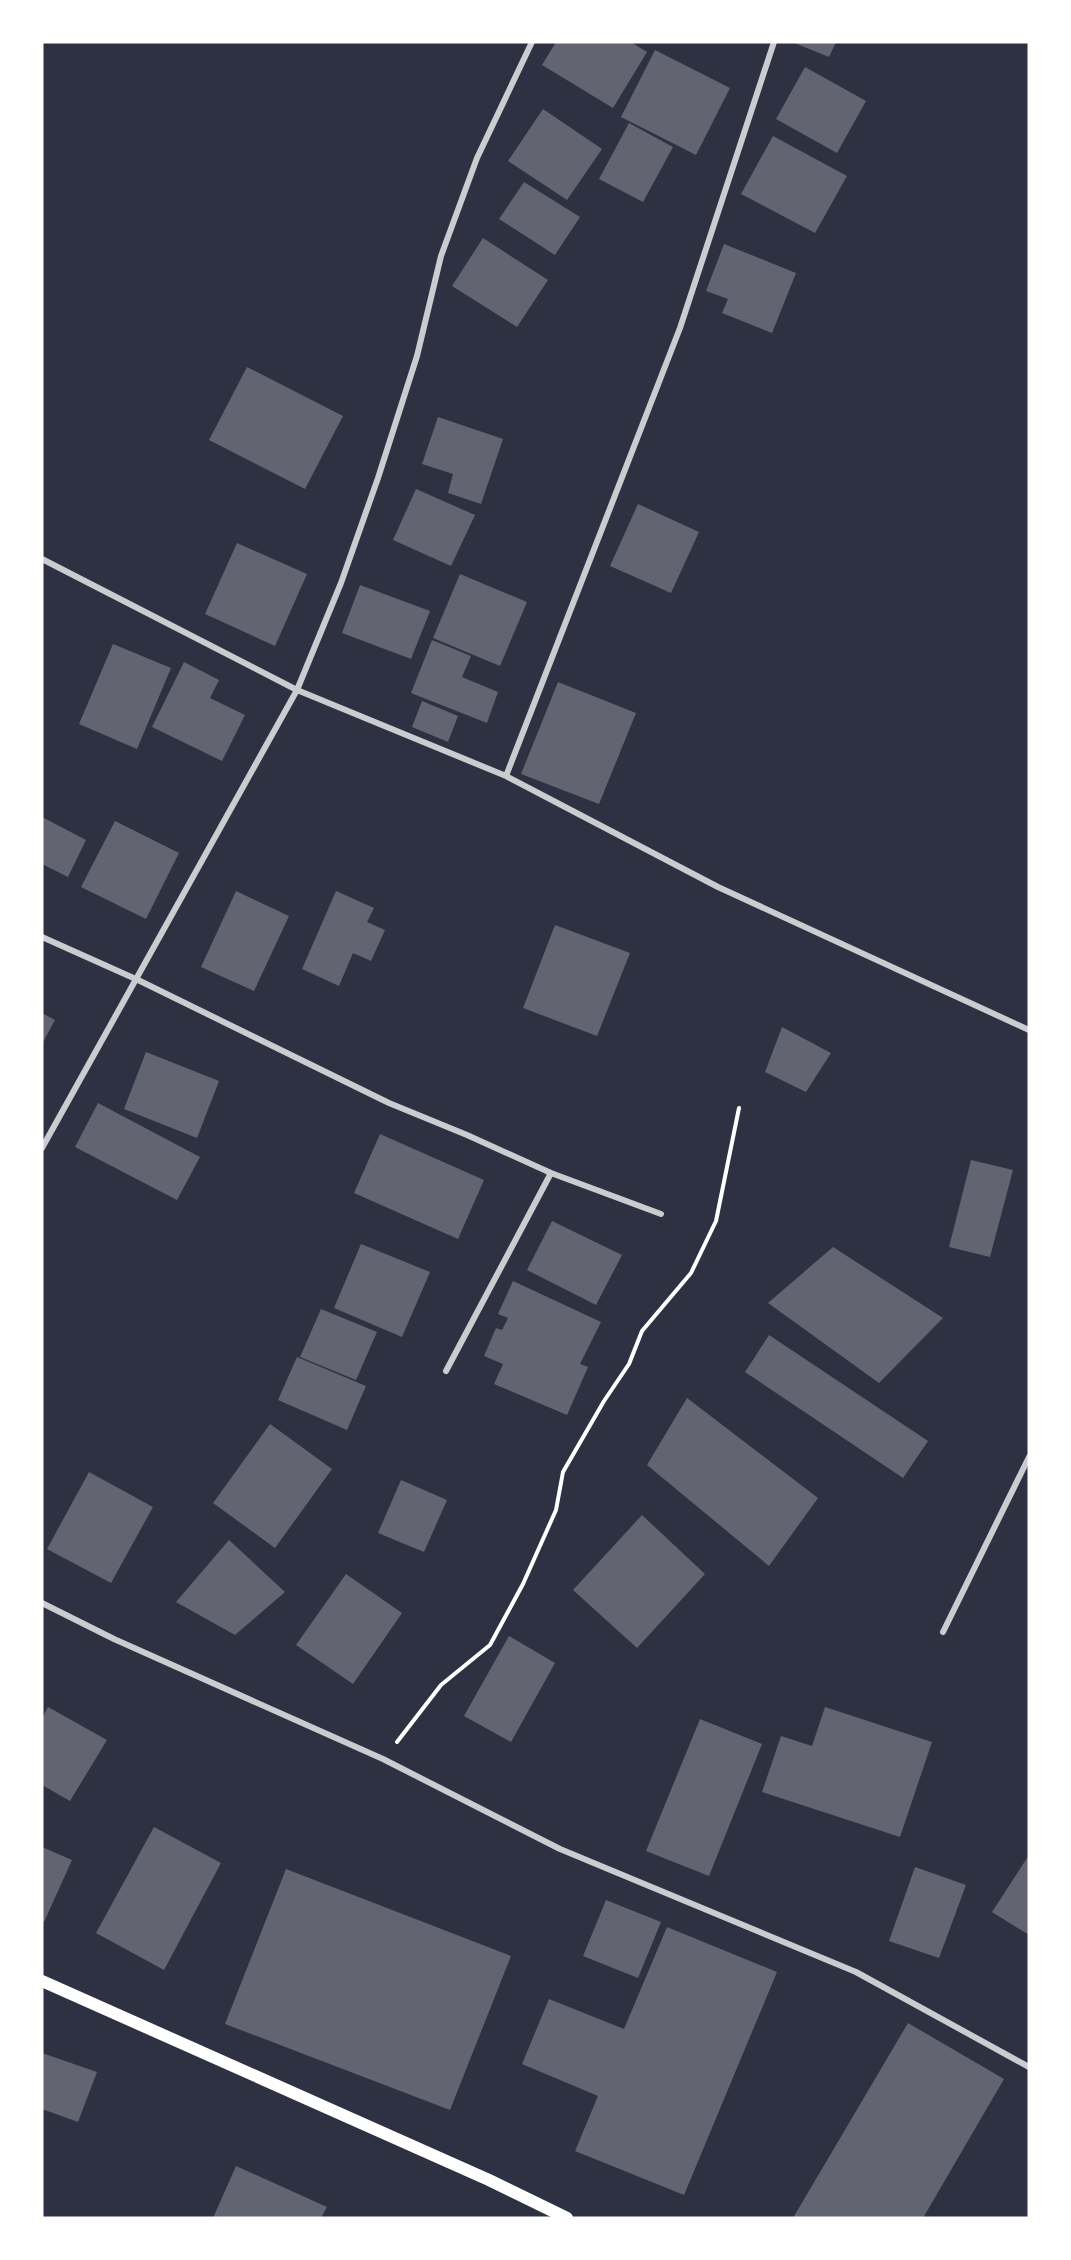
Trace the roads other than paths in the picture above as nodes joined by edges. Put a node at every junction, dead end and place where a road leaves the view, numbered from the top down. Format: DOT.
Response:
graph roads {
  1 [pos="532,42"];
  2 [pos="774,42"];
  3 [pos="42,559"];
  4 [pos="297,690"];
  5 [pos="506,776"];
  6 [pos="42,937"];
  7 [pos="138,980"];
  8 [pos="1029,1030"];
  9 [pos="42,1148"];
  10 [pos="551,1173"];
  11 [pos="661,1214"];
  12 [pos="446,1371"];
  13 [pos="1029,1457"];
  14 [pos="42,1603"];
  15 [pos="943,1632"];
  16 [pos="42,1981"];
  17 [pos="1029,2067"];
  18 [pos="567,2218"];
  1 -- 4 [label="street"];
  2 -- 5 [label="street"];
  3 -- 4 [label="street"];
  4 -- 5 [label="street"];
  4 -- 7 [label="street"];
  5 -- 8 [label="street"];
  6 -- 7 [label="street"];
  7 -- 9 [label="street"];
  7 -- 10 [label="street"];
  10 -- 11 [label="street"];
  10 -- 12 [label="street"];
  13 -- 15 [label="street"];
  14 -- 17 [label="street"];
  16 -- 18 [label="main road"];
}
